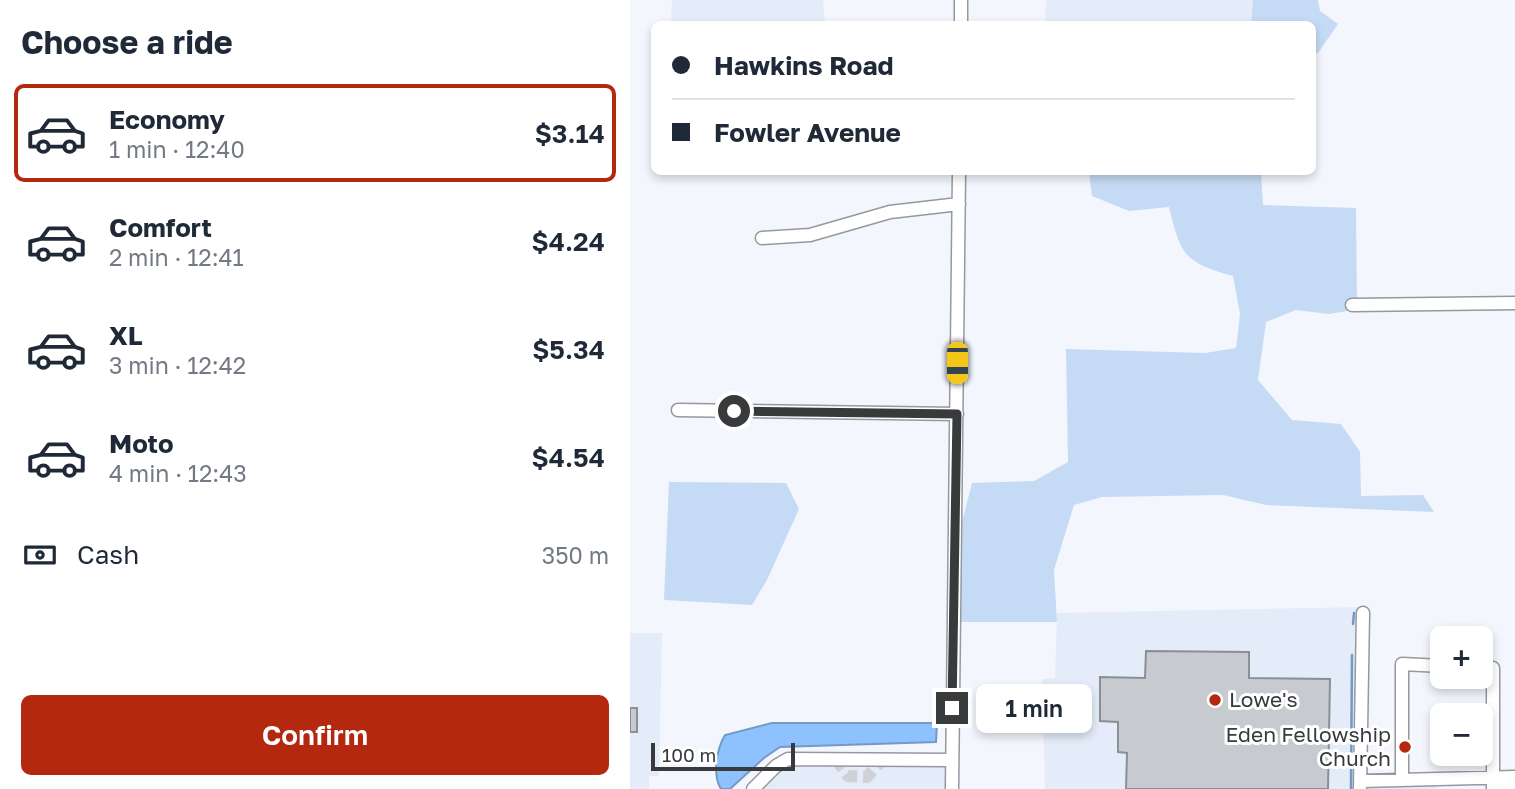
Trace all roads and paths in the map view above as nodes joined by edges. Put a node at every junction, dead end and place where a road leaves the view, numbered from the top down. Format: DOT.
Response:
graph roads {
  1 [pos="961,0"];
  2 [pos="961,21"];
  3 [pos="959,175"];
  4 [pos="959,204"];
  5 [pos="762,238"];
  6 [pos="1515,303"];
  7 [pos="1352,305"];
  8 [pos="678,410"];
  9 [pos="957,414"];
  10 [pos="1363,613"];
  11 [pos="1430,665"];
  12 [pos="1493,668"];
  13 [pos="951,760"];
  14 [pos="1515,777"];
  15 [pos="1402,780"];
  16 [pos="1360,785"];
  17 [pos="1494,785"];
  18 [pos="1515,788"];
  19 [pos="753,789"];
  20 [pos="952,789"];
  1 -- 2 [label="street"];
  3 -- 4 [label="street"];
  4 -- 5 [label="street"];
  4 -- 9 [label="street"];
  6 -- 7 [label="street"];
  8 -- 9 [label="street"];
  9 -- 13 [label="street"];
  10 -- 16 [label="street"];
  11 -- 15 [label="street"];
  12 -- 17 [label="street"];
  13 -- 19 [label="street"];
  13 -- 20 [label="street"];
  14 -- 17 [label="street"];
  15 -- 16 [label="street"];
  15 -- 17 [label="street"];
  17 -- 18 [label="street"];
}
